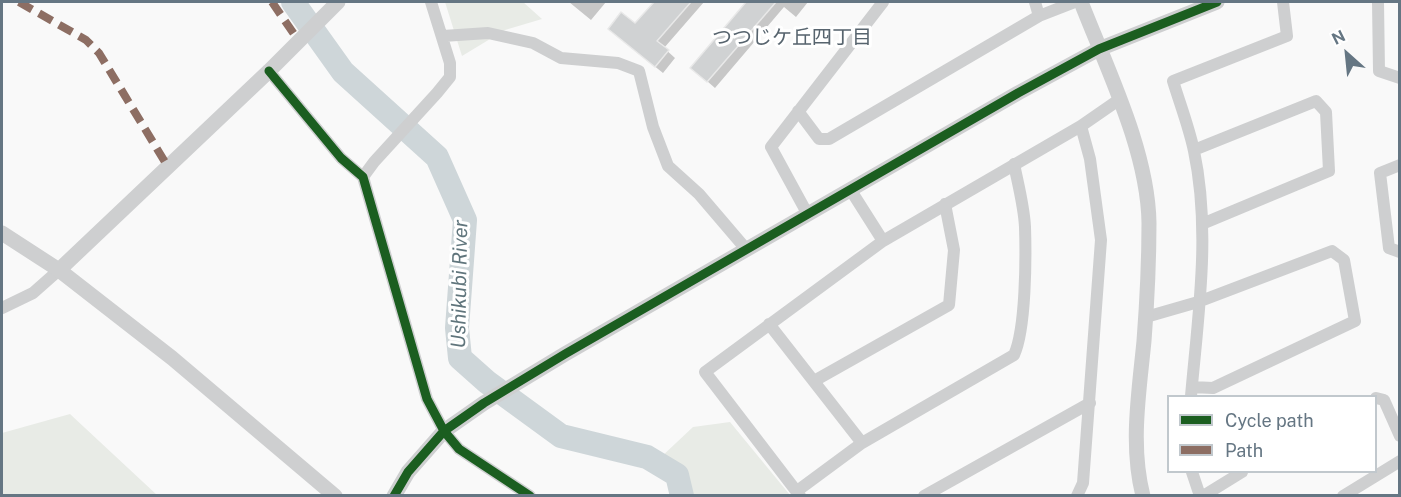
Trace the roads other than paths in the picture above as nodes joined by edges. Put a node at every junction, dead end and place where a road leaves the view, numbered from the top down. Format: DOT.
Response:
graph roads {
  1 [pos="338,2"];
  2 [pos="431,2"];
  3 [pos="883,2"];
  4 [pos="1035,2"];
  5 [pos="1075,2"];
  6 [pos="1081,2"];
  7 [pos="1283,2"];
  8 [pos="1378,2"];
  9 [pos="1211,3"];
  10 [pos="1039,16"];
  11 [pos="443,36"];
  12 [pos="1099,49"];
  13 [pos="269,71"];
  14 [pos="1400,78"];
  15 [pos="1120,99"];
  16 [pos="798,111"];
  17 [pos="1081,126"];
  18 [pos="1194,150"];
  19 [pos="1014,164"];
  20 [pos="1400,165"];
  21 [pos="363,177"];
  22 [pos="850,189"];
  23 [pos="945,204"];
  24 [pos="807,213"];
  25 [pos="1202,224"];
  26 [pos="2,233"];
  27 [pos="883,241"];
  28 [pos="746,249"];
  29 [pos="1400,252"];
  30 [pos="59,270"];
  31 [pos="1198,302"];
  32 [pos="2,308"];
  33 [pos="1146,317"];
  34 [pos="769,324"];
  35 [pos="814,381"];
  36 [pos="1192,392"];
  37 [pos="1377,398"];
  38 [pos="1090,403"];
  39 [pos="444,431"];
  40 [pos="1400,436"];
  41 [pos="862,443"];
  42 [pos="1400,460"];
  43 [pos="1193,473"];
  44 [pos="1239,473"];
  45 [pos="798,493"];
  46 [pos="933,493"];
  47 [pos="335,495"];
  48 [pos="394,495"];
  49 [pos="530,495"];
  50 [pos="1077,495"];
  51 [pos="1143,495"];
  52 [pos="1202,495"];
  53 [pos="1343,495"];
  1 -- 13 [label="street"];
  2 -- 11 [label="street"];
  3 -- 16 [label="street"];
  4 -- 10 [label="street"];
  5 -- 10 [label="street"];
  6 -- 12 [label="street"];
  7 -- 18 [label="street"];
  8 -- 14 [label="street"];
  9 -- 12 [label="street"];
  10 -- 16 [label="street"];
  11 -- 21 [label="street"];
  11 -- 28 [label="street"];
  12 -- 15 [label="street"];
  12 -- 22 [label="street"];
  13 -- 21 [label="street"];
  13 -- 30 [label="street"];
  15 -- 17 [label="street"];
  15 -- 33 [label="street"];
  16 -- 24 [label="street"];
  17 -- 19 [label="street"];
  17 -- 38 [label="street"];
  18 -- 25 [label="street"];
  18 -- 25 [label="street"];
  19 -- 23 [label="street"];
  19 -- 41 [label="street"];
  20 -- 29 [label="street"];
  21 -- 39 [label="street"];
  22 -- 24 [label="street"];
  22 -- 27 [label="street"];
  23 -- 27 [label="street"];
  23 -- 35 [label="street"];
  24 -- 28 [label="street"];
  25 -- 31 [label="street"];
  26 -- 30 [label="street"];
  27 -- 34 [label="street"];
  28 -- 39 [label="street"];
  30 -- 32 [label="street"];
  30 -- 47 [label="street"];
  31 -- 33 [label="street"];
  31 -- 36 [label="street"];
  31 -- 36 [label="street"];
  33 -- 51 [label="street"];
  34 -- 35 [label="street"];
  34 -- 45 [label="street"];
  35 -- 41 [label="street"];
  37 -- 40 [label="street"];
  38 -- 46 [label="street"];
  38 -- 50 [label="street"];
  39 -- 48 [label="street"];
  39 -- 49 [label="street"];
  41 -- 45 [label="street"];
  42 -- 53 [label="street"];
  43 -- 52 [label="street"];
  44 -- 52 [label="street"];
}
